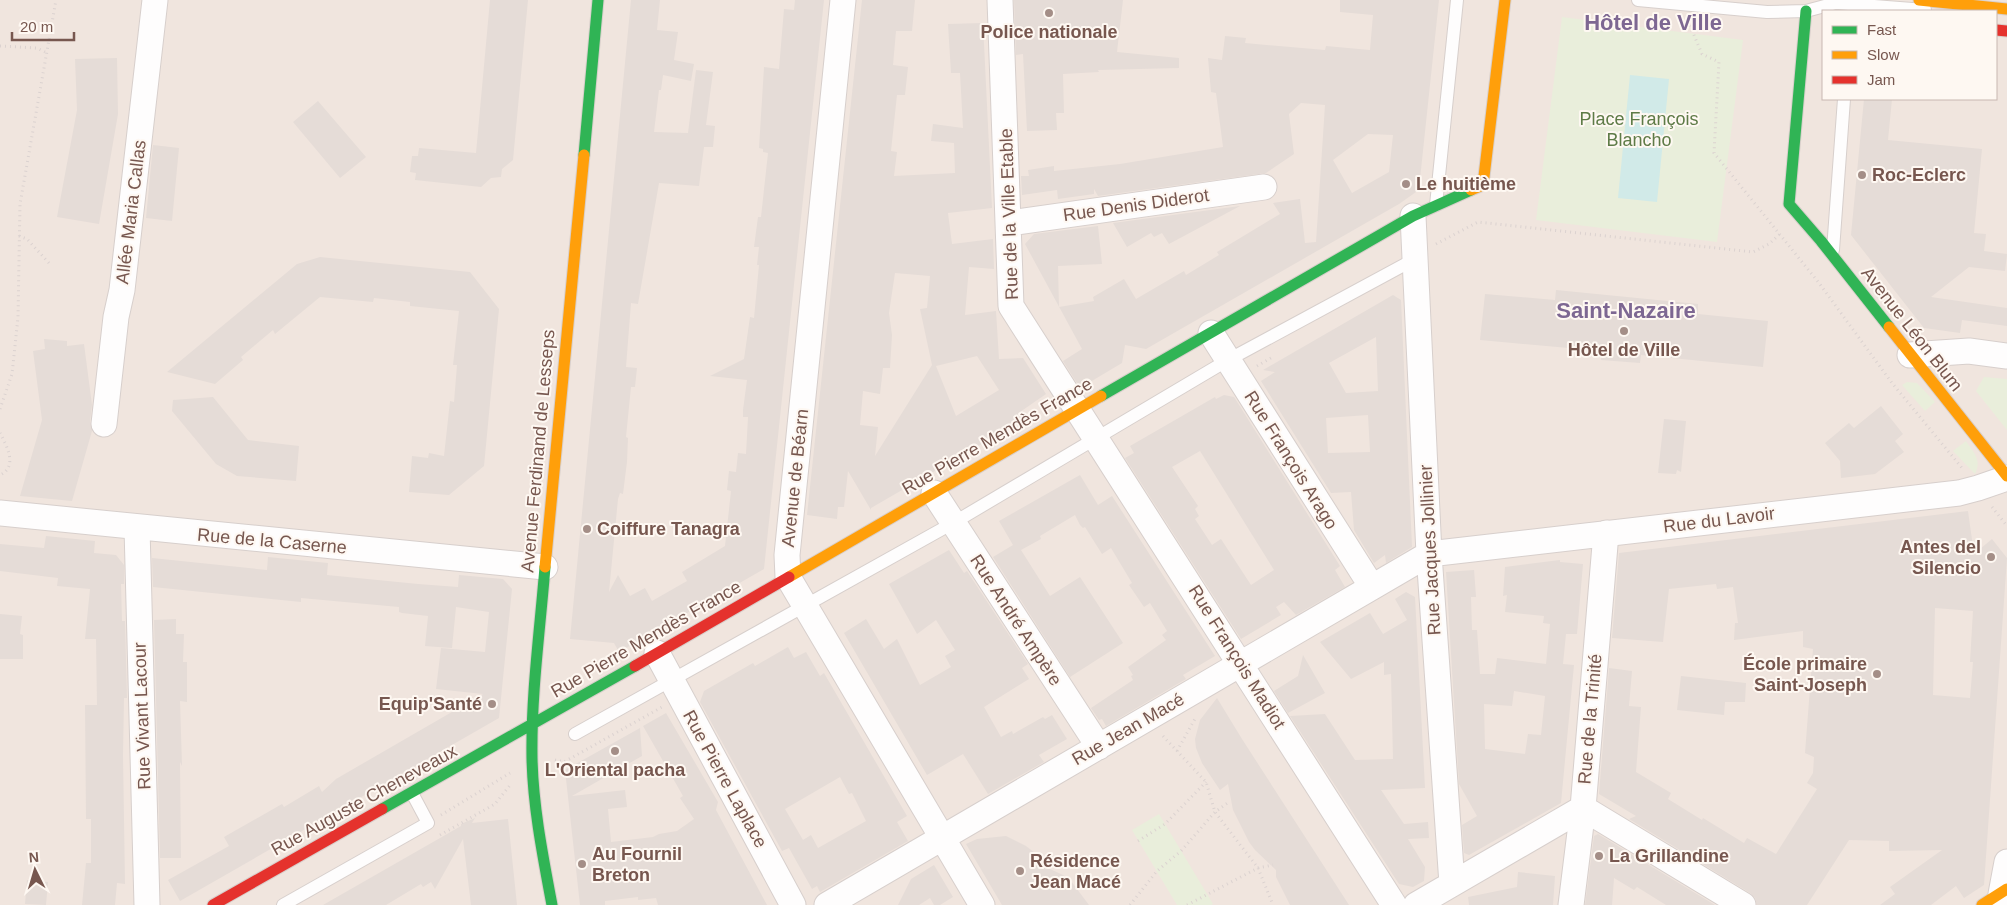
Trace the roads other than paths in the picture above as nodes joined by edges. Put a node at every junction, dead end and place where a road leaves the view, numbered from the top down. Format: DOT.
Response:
graph roads {
  1 [pos="155,0"];
  2 [pos="598,0"];
  3 [pos="843,0"];
  4 [pos="1000,0"];
  5 [pos="1457,0"];
  6 [pos="1505,0"];
  7 [pos="1638,0"];
  8 [pos="1797,0"];
  9 [pos="1823,0"];
  10 [pos="1919,0"];
  11 [pos="1856,5"];
  12 [pos="2007,8"];
  13 [pos="1920,10"];
  14 [pos="1806,11"];
  15 [pos="1822,13"];
  16 [pos="1844,100"];
  17 [pos="1264,187"];
  18 [pos="1436,205"];
  19 [pos="1413,216"];
  20 [pos="1009,223"];
  21 [pos="1832,255"];
  22 [pos="1415,259"];
  23 [pos="1211,333"];
  24 [pos="1910,355"];
  25 [pos="2007,356"];
  26 [pos="1228,360"];
  27 [pos="1078,409"];
  28 [pos="104,424"];
  29 [pos="1096,437"];
  30 [pos="2007,477"];
  31 [pos="934,493"];
  32 [pos="0,513"];
  33 [pos="953,523"];
  34 [pos="137,528"];
  35 [pos="1606,533"];
  36 [pos="1429,554"];
  37 [pos="545,567"];
  38 [pos="788,577"];
  39 [pos="1372,587"];
  40 [pos="806,607"];
  41 [pos="657,653"];
  42 [pos="1241,664"];
  43 [pos="671,681"];
  44 [pos="532,725"];
  45 [pos="575,734"];
  46 [pos="1099,747"];
  47 [pos="412,793"];
  48 [pos="1583,808"];
  49 [pos="942,838"];
  50 [pos="2007,862"];
  51 [pos="1452,884"];
  52 [pos="1998,898"];
  53 [pos="147,905"];
  54 [pos="214,905"];
  55 [pos="283,905"];
  56 [pos="552,905"];
  57 [pos="793,905"];
  58 [pos="827,905"];
  59 [pos="982,905"];
  60 [pos="1394,905"];
  61 [pos="1416,905"];
  62 [pos="1571,905"];
  63 [pos="1743,905"];
  1 -- 28 [label="street, Allée Maria Callas"];
  2 -- 37 [label="main road, Avenue Ferdinand de Lesseps"];
  3 -- 38 [label="street, Avenue de Béarn"];
  4 -- 20 [label="street, Rue de la Ville Etable"];
  5 -- 18 [label="lane"];
  6 -- 18 [label="main road, Rue Pierre Mendès France"];
  7 -- 14 [label="lane"];
  8 -- 14 [label="main road"];
  9 -- 14 [label="main road"];
  10 -- 12 [label="main road"];
  11 -- 13 [label="lane"];
  11 -- 14 [label="lane"];
  14 -- 15 [label="main road"];
  14 -- 21 [label="main road, Avenue Léon Blum"];
  16 -- 21 [label="lane"];
  17 -- 20 [label="street, Rue Denis Diderot"];
  18 -- 19 [label="main road, Rue Pierre Mendès France"];
  19 -- 22 [label="street, Rue Jacques Jollinier"];
  19 -- 23 [label="main road, Rue Pierre Mendès France"];
  20 -- 27 [label="street, Rue de la Ville Etable"];
  21 -- 24 [label="main road, Avenue Léon Blum"];
  22 -- 26 [label="lane"];
  22 -- 36 [label="street, Rue Jacques Jollinier"];
  23 -- 26 [label="street, Rue François Arago"];
  23 -- 27 [label="main road, Rue Pierre Mendès France"];
  24 -- 25 [label="street"];
  24 -- 30 [label="main road, Avenue Léon Blum"];
  26 -- 29 [label="lane"];
  26 -- 39 [label="street, Rue François Arago"];
  27 -- 29 [label="street, Rue François Madiot"];
  27 -- 31 [label="main road, Rue Pierre Mendès France"];
  29 -- 33 [label="lane"];
  29 -- 42 [label="street, Rue François Madiot"];
  30 -- 35 [label="street, Rue du Lavoir"];
  31 -- 33 [label="street, Rue André Ampère"];
  31 -- 38 [label="main road, Rue Pierre Mendès France"];
  32 -- 34 [label="street, Rue de la Caserne"];
  33 -- 40 [label="lane"];
  33 -- 46 [label="street, Rue André Ampère"];
  34 -- 37 [label="street, Rue de la Caserne"];
  34 -- 53 [label="street, Rue Vivant Lacour"];
  35 -- 36 [label="street, Rue du Lavoir"];
  35 -- 48 [label="street, Rue de la Trinité"];
  36 -- 39 [label="street, Rue Jean Macé"];
  36 -- 51 [label="street, Rue Jacques Jollinier"];
  37 -- 44 [label="main road, Avenue Ferdinand de Lesseps"];
  38 -- 40 [label="street, Avenue de Béarn"];
  38 -- 41 [label="main road, Rue Pierre Mendès France"];
  39 -- 42 [label="street, Rue Jean Macé"];
  40 -- 43 [label="lane"];
  40 -- 49 [label="street, Avenue de Béarn"];
  41 -- 43 [label="street, Rue Pierre Laplace"];
  41 -- 44 [label="main road, Rue Pierre Mendès France"];
  42 -- 46 [label="street, Rue Jean Macé"];
  42 -- 60 [label="street, Rue François Madiot"];
  43 -- 45 [label="lane"];
  43 -- 57 [label="street, Rue Pierre Laplace"];
  44 -- 47 [label="main road, Rue Auguste Cheneveaux"];
  44 -- 56 [label="main road, Avenue Ferdinand de Lesseps"];
  46 -- 49 [label="street, Rue Jean Macé"];
  47 -- 54 [label="main road, Rue Auguste Cheneveaux"];
  47 -- 55 [label="lane"];
  48 -- 51 [label="street"];
  48 -- 62 [label="street, Rue de la Trinité"];
  48 -- 63 [label="street"];
  49 -- 58 [label="street, Rue Jean Macé"];
  49 -- 59 [label="street, Avenue de Béarn"];
  50 -- 52 [label="street"];
  51 -- 61 [label="street"];
}
